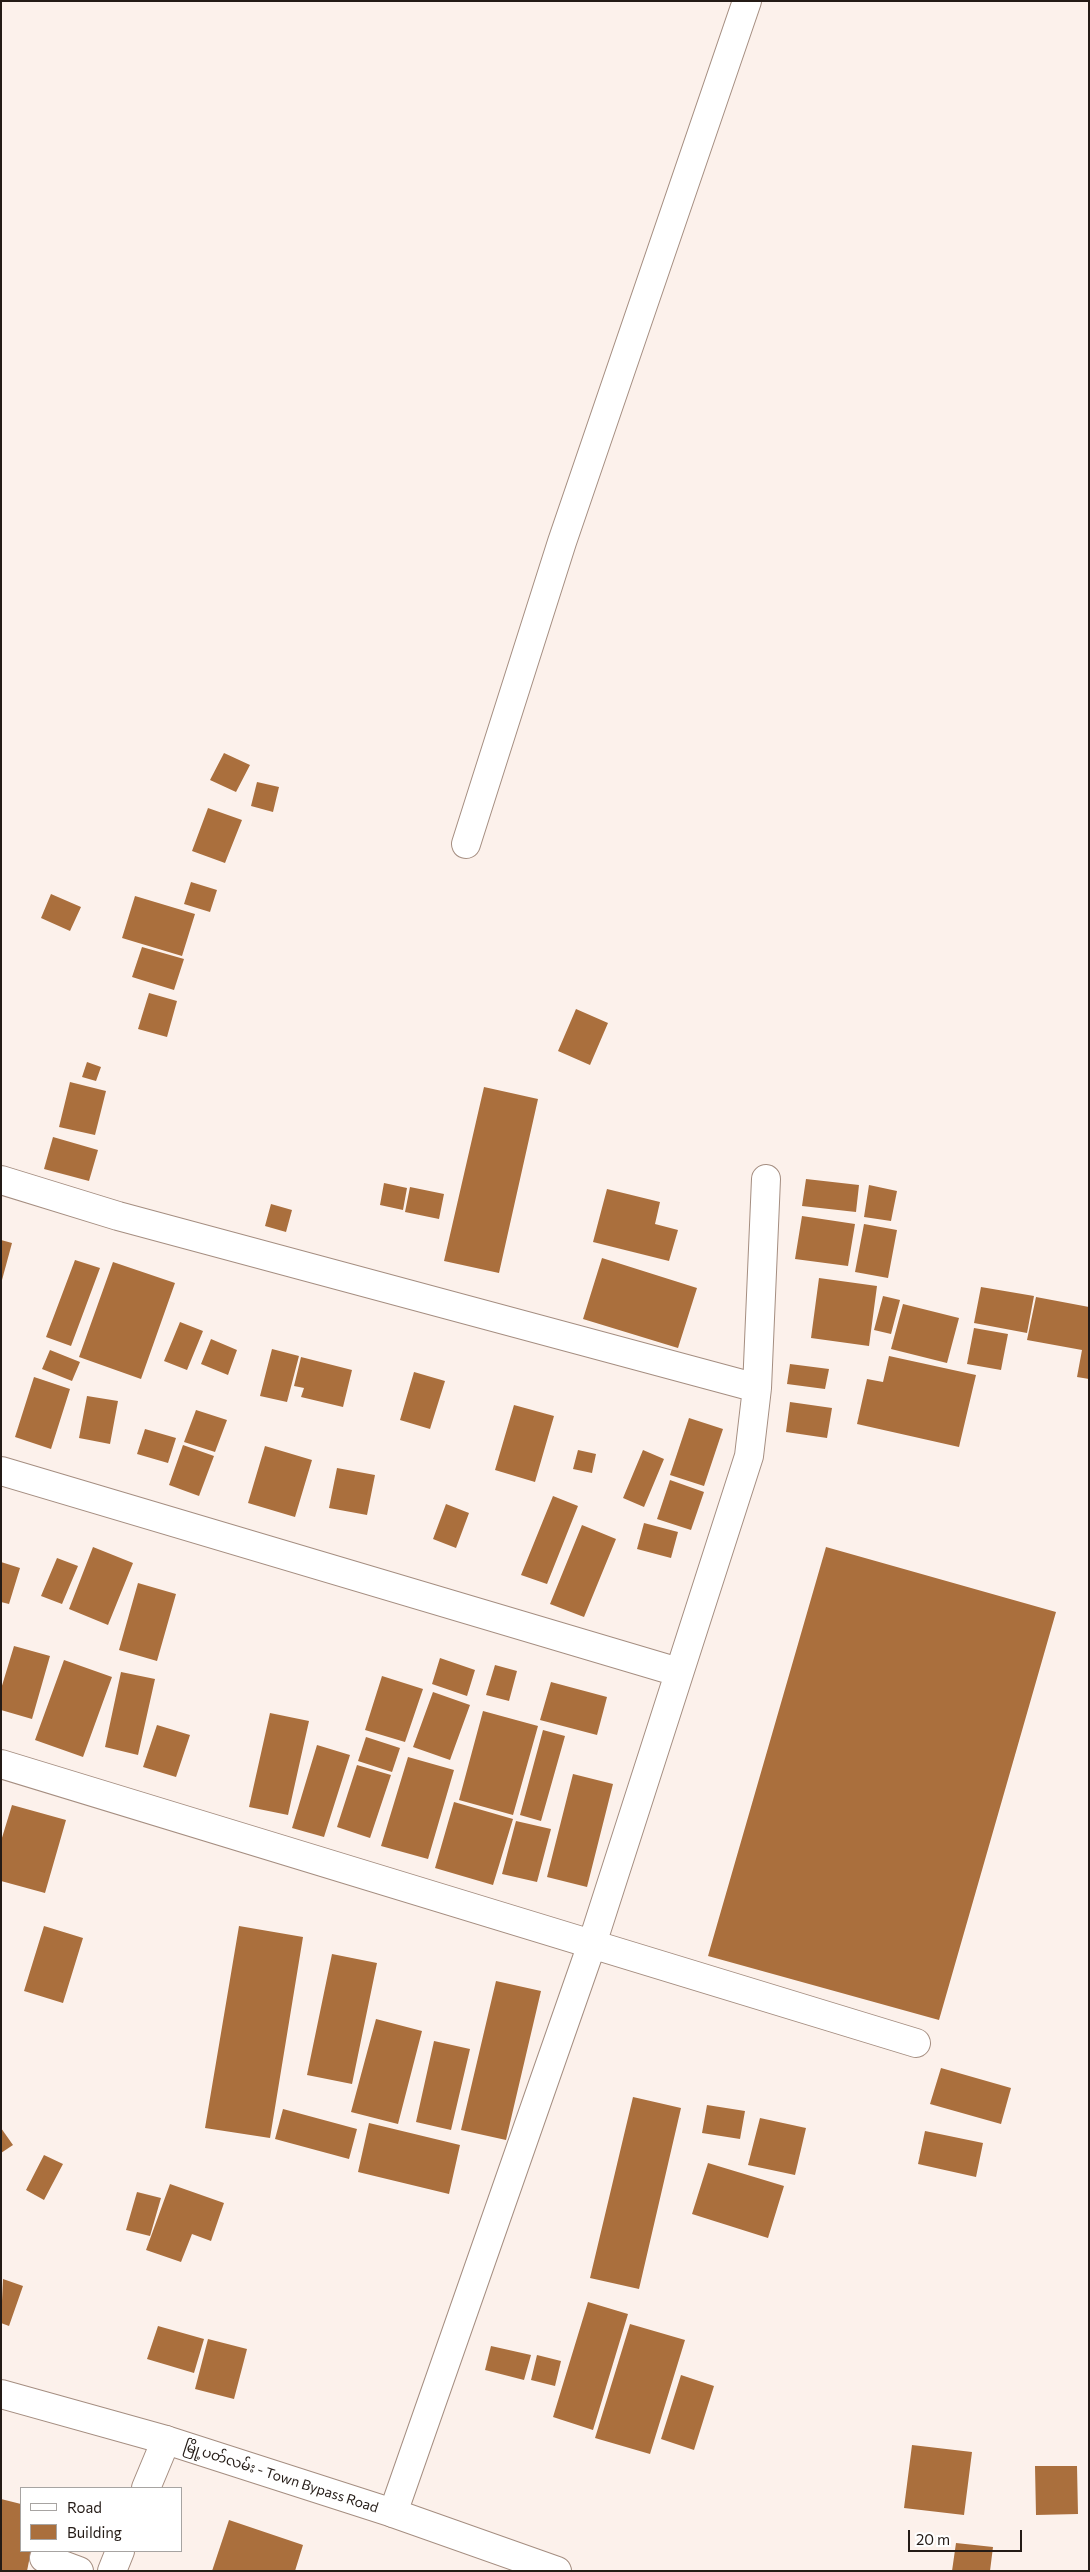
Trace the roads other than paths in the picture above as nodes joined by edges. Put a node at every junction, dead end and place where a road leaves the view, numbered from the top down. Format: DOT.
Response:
graph roads {
  1 [pos="747,1"];
  2 [pos="466,844"];
  3 [pos="766,1178"];
  4 [pos="1,1180"];
  5 [pos="757,1388"];
  6 [pos="1,1471"];
  7 [pos="678,1672"];
  8 [pos="1,1764"];
  9 [pos="592,1944"];
  10 [pos="916,2043"];
  11 [pos="1,2394"];
  12 [pos="166,2440"];
  13 [pos="146,2487"];
  14 [pos="393,2513"];
  15 [pos="120,2552"];
  16 [pos="44,2558"];
  17 [pos="79,2571"];
  18 [pos="112,2571"];
  19 [pos="556,2571"];
  1 -- 2 [label="street"];
  3 -- 5 [label="street"];
  4 -- 5 [label="street"];
  5 -- 7 [label="street"];
  6 -- 7 [label="street"];
  7 -- 9 [label="street"];
  8 -- 9 [label="street"];
  9 -- 10 [label="street"];
  9 -- 14 [label="street"];
  11 -- 12 [label="street, မြို့ပတ်လမ်း - Town Bypass Road"];
  12 -- 13 [label="street"];
  12 -- 14 [label="street, မြို့ပတ်လမ်း - Town Bypass Road"];
  14 -- 19 [label="street, မြို့ပတ်လမ်း - Town Bypass Road"];
  15 -- 18 [label="street"];
  16 -- 17 [label="street"];
}
